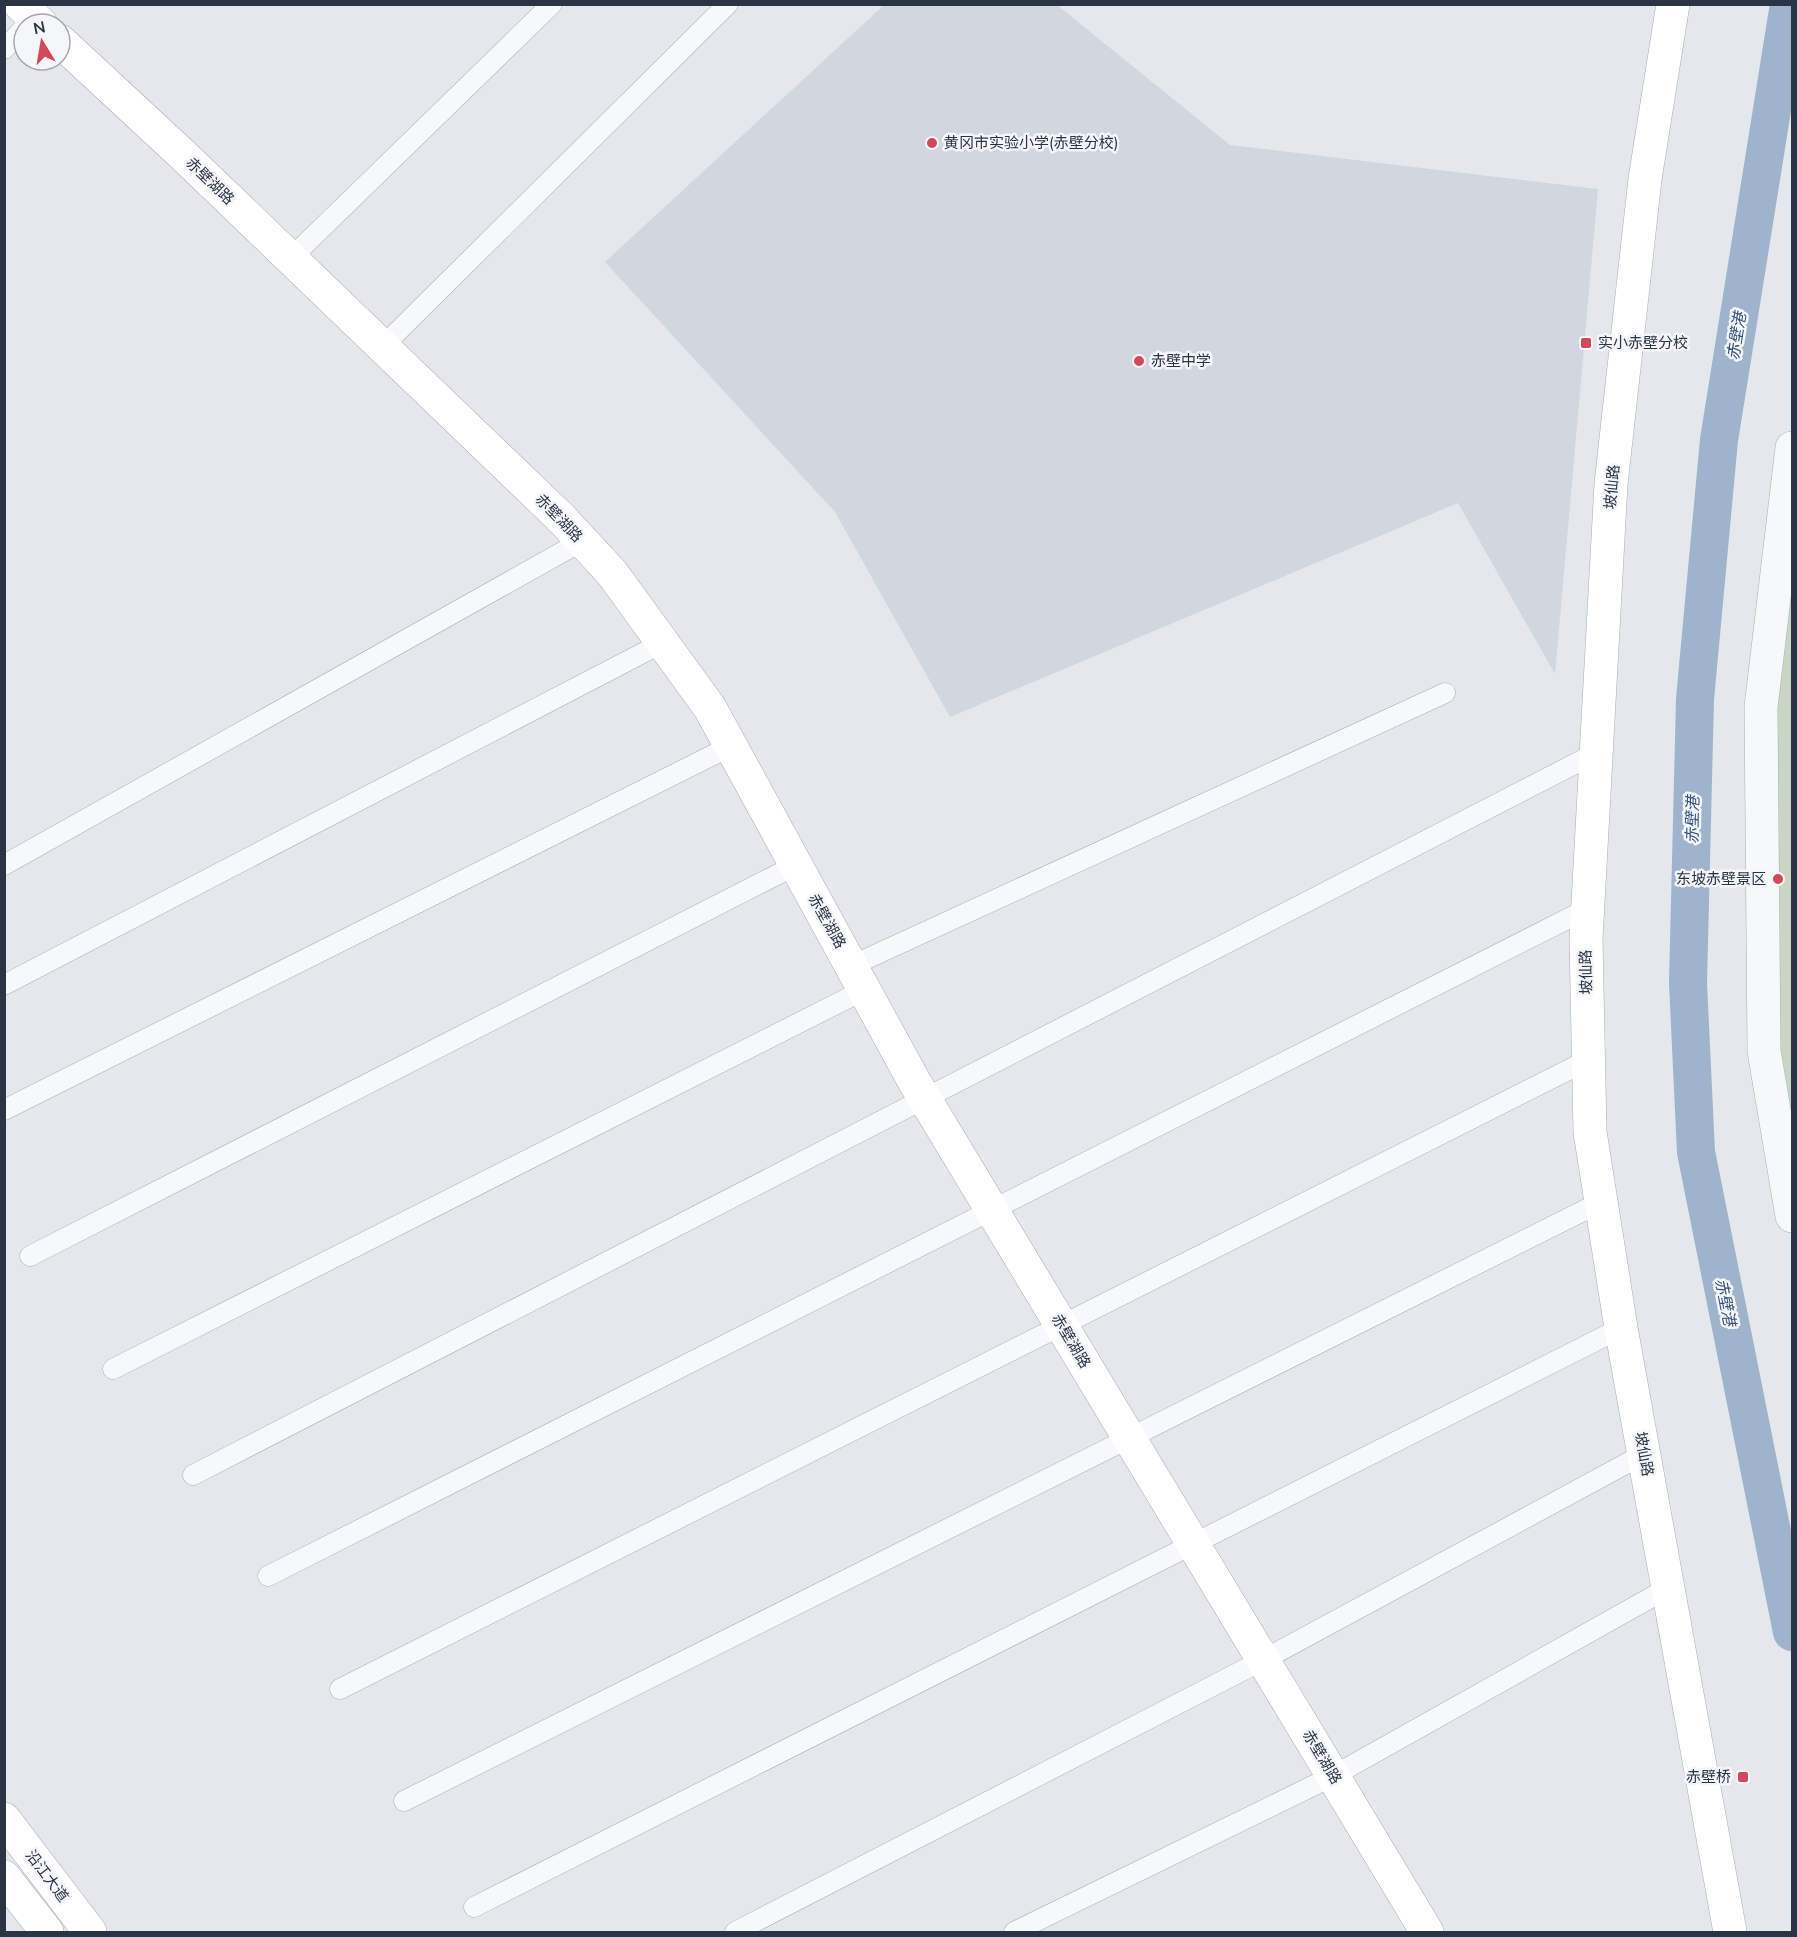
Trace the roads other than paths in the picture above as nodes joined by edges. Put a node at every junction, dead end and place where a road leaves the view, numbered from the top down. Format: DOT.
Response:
graph roads {
  1 [pos="552,4"];
  2 [pos="729,4"];
  3 [pos="1673,4"];
  4 [pos="72,52"];
  5 [pos="291,258"];
  6 [pos="383,346"];
  7 [pos="1792,448"];
  8 [pos="582,541"];
  9 [pos="662,643"];
  10 [pos="1445,693"];
  11 [pos="731,746"];
  12 [pos="1596,753"];
  13 [pos="4,865"];
  14 [pos="796,865"];
  15 [pos="1587,909"];
  16 [pos="858,978"];
  17 [pos="4,985"];
  18 [pos="1588,1060"];
  19 [pos="925,1099"];
  20 [pos="4,1110"];
  21 [pos="1601,1202"];
  22 [pos="991,1210"];
  23 [pos="1792,1216"];
  24 [pos="30,1256"];
  25 [pos="1061,1326"];
  26 [pos="1621,1328"];
  27 [pos="112,1369"];
  28 [pos="1129,1438"];
  29 [pos="1644,1454"];
  30 [pos="193,1475"];
  31 [pos="1193,1544"];
  32 [pos="268,1576"];
  33 [pos="1668,1588"];
  34 [pos="1263,1660"];
  35 [pos="340,1689"];
  36 [pos="1333,1776"];
  37 [pos="404,1801"];
  38 [pos="4,1819"];
  39 [pos="4,1877"];
  40 [pos="474,1907"];
  41 [pos="47,1932"];
  42 [pos="90,1932"];
  43 [pos="735,1932"];
  44 [pos="1014,1932"];
  45 [pos="1427,1932"];
  46 [pos="1730,1932"];
  1 -- 5 [label="lane"];
  2 -- 6 [label="lane"];
  3 -- 12 [label="street, 坡仙路"];
  4 -- 5 [label="street, 赤壁湖路"];
  5 -- 6 [label="street, 赤壁湖路"];
  6 -- 8 [label="street, 赤壁湖路"];
  7 -- 23 [label="street"];
  8 -- 9 [label="street, 赤壁湖路"];
  8 -- 13 [label="lane"];
  9 -- 11 [label="street, 赤壁湖路"];
  9 -- 17 [label="lane"];
  10 -- 16 [label="lane"];
  11 -- 14 [label="street, 赤壁湖路"];
  11 -- 20 [label="lane"];
  12 -- 15 [label="street, 坡仙路"];
  12 -- 19 [label="lane"];
  14 -- 16 [label="street, 赤壁湖路"];
  14 -- 24 [label="lane"];
  15 -- 18 [label="street, 坡仙路"];
  15 -- 22 [label="lane"];
  16 -- 19 [label="street, 赤壁湖路"];
  16 -- 27 [label="lane"];
  18 -- 21 [label="street, 坡仙路"];
  18 -- 25 [label="lane"];
  19 -- 22 [label="street, 赤壁湖路"];
  19 -- 30 [label="lane"];
  21 -- 26 [label="street, 坡仙路"];
  21 -- 28 [label="lane"];
  22 -- 25 [label="street, 赤壁湖路"];
  22 -- 32 [label="lane"];
  25 -- 28 [label="street, 赤壁湖路"];
  25 -- 35 [label="lane"];
  26 -- 29 [label="street, 坡仙路"];
  26 -- 31 [label="lane"];
  28 -- 31 [label="street, 赤壁湖路"];
  28 -- 37 [label="lane"];
  29 -- 33 [label="street, 坡仙路"];
  29 -- 34 [label="lane"];
  31 -- 34 [label="street, 赤壁湖路"];
  31 -- 40 [label="lane"];
  33 -- 36 [label="lane"];
  33 -- 46 [label="street, 坡仙路"];
  34 -- 36 [label="street, 赤壁湖路"];
  34 -- 43 [label="lane"];
  36 -- 44 [label="lane"];
  36 -- 45 [label="street, 赤壁湖路"];
  38 -- 42 [label="street, 沿江大道"];
  39 -- 41 [label="street"];
}
